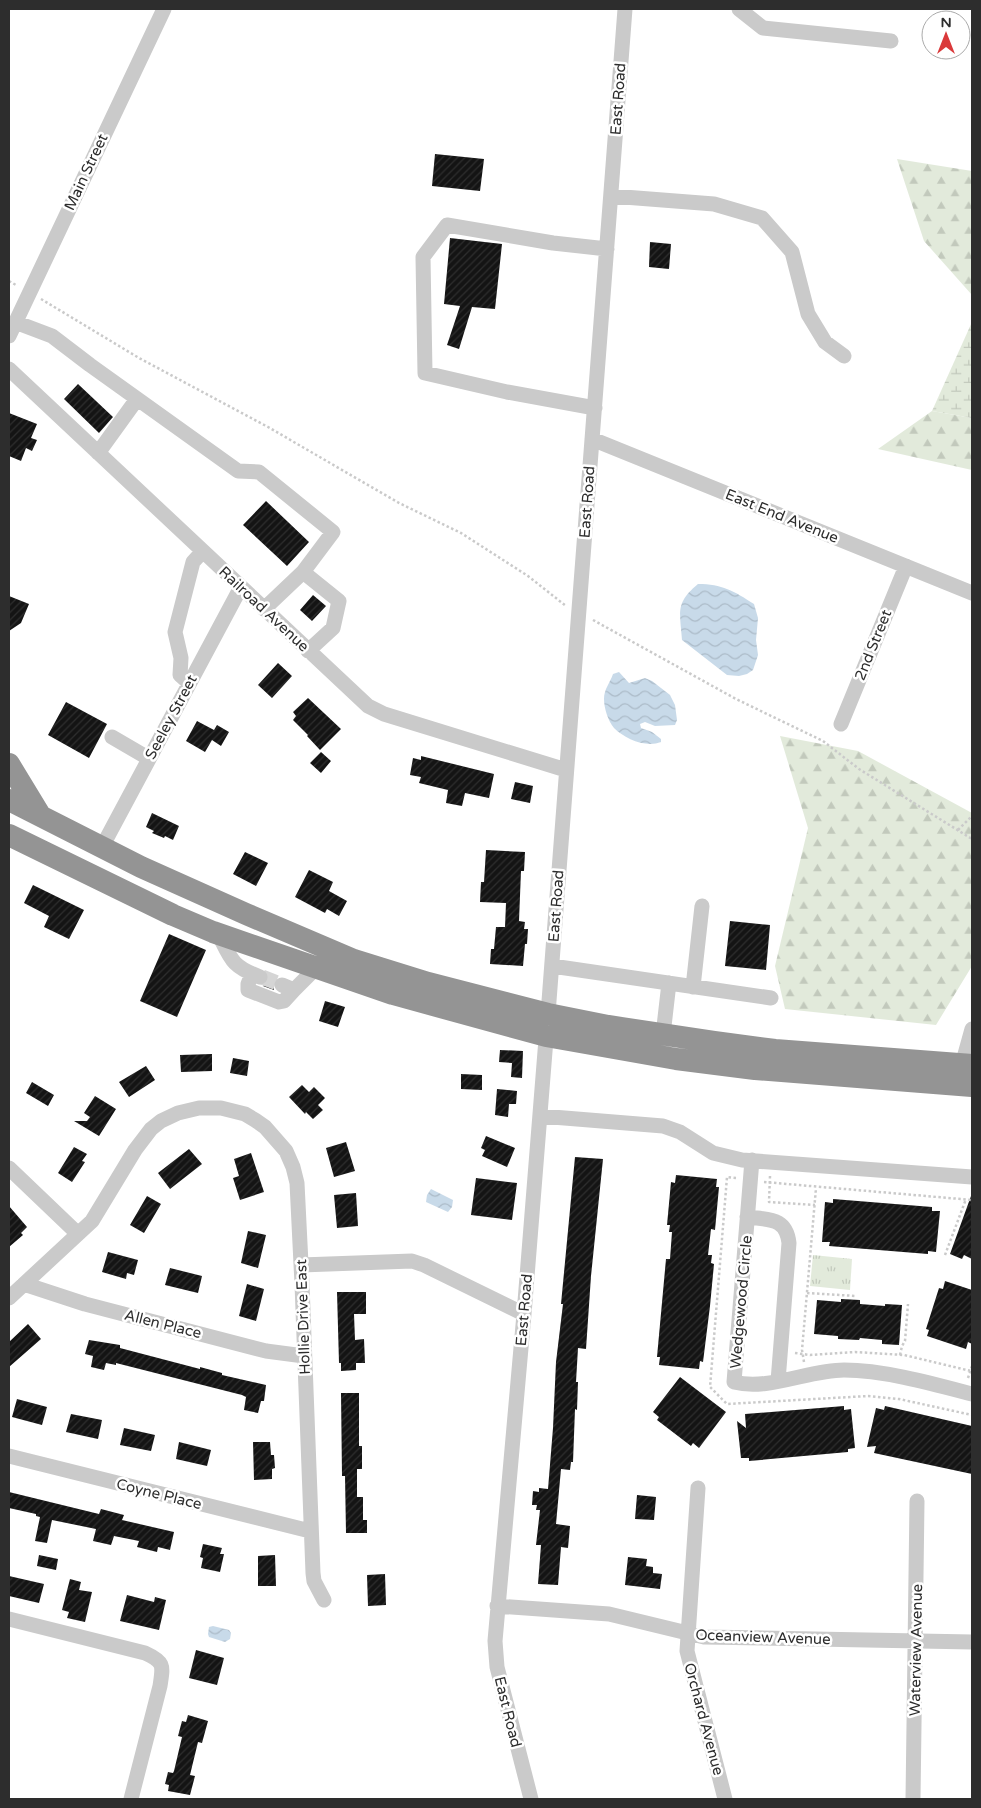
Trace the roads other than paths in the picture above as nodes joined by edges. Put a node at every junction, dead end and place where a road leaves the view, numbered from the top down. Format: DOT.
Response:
graph roads {
  1 [pos="164,9"];
  2 [pos="625,9"];
  3 [pos="739,9"];
  4 [pos="891,41"];
  5 [pos="611,196"];
  6 [pos="607,249"];
  7 [pos="12,329"];
  8 [pos="844,356"];
  9 [pos="9,368"];
  10 [pos="137,399"];
  11 [pos="595,408"];
  12 [pos="592,440"];
  13 [pos="98,453"];
  14 [pos="203,551"];
  15 [pos="906,566"];
  16 [pos="303,572"];
  17 [pos="240,587"];
  18 [pos="972,593"];
  19 [pos="264,609"];
  20 [pos="308,650"];
  21 [pos="189,683"];
  22 [pos="841,724"];
  23 [pos="112,737"];
  24 [pos="148,758"];
  25 [pos="9,764"];
  26 [pos="566,770"];
  27 [pos="9,800"];
  28 [pos="40,815"];
  29 [pos="9,835"];
  30 [pos="102,848"];
  31 [pos="702,906"];
  32 [pos="218,933"];
  33 [pos="552,966"];
  34 [pos="316,968"];
  35 [pos="669,983"];
  36 [pos="693,987"];
  37 [pos="771,998"];
  38 [pos="547,1025"];
  39 [pos="972,1033"];
  40 [pos="663,1034"];
  41 [pos="967,1065"];
  42 [pos="972,1086"];
  43 [pos="540,1116"];
  44 [pos="752,1160"];
  45 [pos="9,1168"];
  46 [pos="972,1176"];
  47 [pos="747,1217"];
  48 [pos="77,1233"];
  49 [pos="301,1265"];
  50 [pos="24,1284"];
  51 [pos="9,1298"];
  52 [pos="524,1314"];
  53 [pos="304,1356"];
  54 [pos="778,1381"];
  55 [pos="972,1394"];
  56 [pos="9,1456"];
  57 [pos="698,1488"];
  58 [pos="917,1501"];
  59 [pos="310,1531"];
  60 [pos="324,1600"];
  61 [pos="497,1606"];
  62 [pos="9,1619"];
  63 [pos="687,1634"];
  64 [pos="916,1641"];
  65 [pos="972,1642"];
  66 [pos="131,1799"];
  67 [pos="530,1799"];
  68 [pos="725,1799"];
  69 [pos="914,1799"];
  1 -- 7 [label="street, Main Street"];
  2 -- 5 [label="street, East Road"];
  3 -- 4 [label="street"];
  5 -- 6 [label="street, East Road"];
  5 -- 8 [label="street"];
  6 -- 11 [label="street, East Road"];
  6 -- 11 [label="street"];
  7 -- 10 [label="street"];
  9 -- 13 [label="street, Railroad Avenue"];
  10 -- 13 [label="street"];
  10 -- 16 [label="street"];
  11 -- 12 [label="street, East Road"];
  12 -- 15 [label="street, East End Avenue"];
  12 -- 26 [label="street, East Road"];
  13 -- 14 [label="street, Railroad Avenue"];
  14 -- 17 [label="street, Railroad Avenue"];
  14 -- 21 [label="street"];
  15 -- 18 [label="street, East End Avenue"];
  15 -- 22 [label="street, 2nd Street"];
  16 -- 19 [label="street"];
  16 -- 20 [label="street"];
  17 -- 19 [label="street, Railroad Avenue"];
  17 -- 21 [label="street, Seeley Street"];
  19 -- 20 [label="street, Railroad Avenue"];
  20 -- 26 [label="street, Railroad Avenue"];
  21 -- 24 [label="street, Seeley Street"];
  23 -- 24 [label="street"];
  24 -- 30 [label="street, Seeley Street"];
  25 -- 28 [label="highway"];
  26 -- 33 [label="street, East Road"];
  27 -- 28 [label="highway"];
  28 -- 30 [label="highway"];
  29 -- 32 [label="highway"];
  30 -- 38 [label="highway"];
  31 -- 36 [label="street"];
  32 -- 34 [label="highway"];
  32 -- 34 [label="street"];
  33 -- 35 [label="street"];
  33 -- 38 [label="street, East Road"];
  34 -- 38 [label="highway"];
  35 -- 36 [label="street"];
  35 -- 40 [label="street"];
  36 -- 37 [label="street"];
  38 -- 40 [label="highway"];
  38 -- 42 [label="highway"];
  38 -- 43 [label="street, East Road"];
  39 -- 41 [label="street"];
  40 -- 41 [label="highway"];
  43 -- 44 [label="street"];
  43 -- 52 [label="street, East Road"];
  44 -- 46 [label="street"];
  44 -- 47 [label="street, Wedgewood Circle"];
  45 -- 48 [label="street"];
  47 -- 54 [label="street"];
  47 -- 54 [label="street, Wedgewood Circle"];
  48 -- 49 [label="street, Hollie Drive East"];
  48 -- 50 [label="street, Hollie Drive East"];
  49 -- 52 [label="street"];
  49 -- 53 [label="street, Hollie Drive East"];
  50 -- 51 [label="street, Hollie Drive East"];
  50 -- 53 [label="street, Allen Place"];
  52 -- 61 [label="street, East Road"];
  53 -- 59 [label="street, Hollie Drive East"];
  54 -- 55 [label="street, Wedgewood Circle"];
  56 -- 59 [label="street, Coyne Place"];
  57 -- 63 [label="street, Orchard Avenue"];
  58 -- 64 [label="street, Waterview Avenue"];
  59 -- 60 [label="street, Hollie Drive East"];
  61 -- 63 [label="street, Oceanview Avenue"];
  61 -- 67 [label="street, East Road"];
  62 -- 66 [label="street"];
  63 -- 64 [label="street, Oceanview Avenue"];
  63 -- 68 [label="street, Orchard Avenue"];
  64 -- 65 [label="street, Oceanview Avenue"];
  64 -- 69 [label="street, Waterview Avenue"];
}
